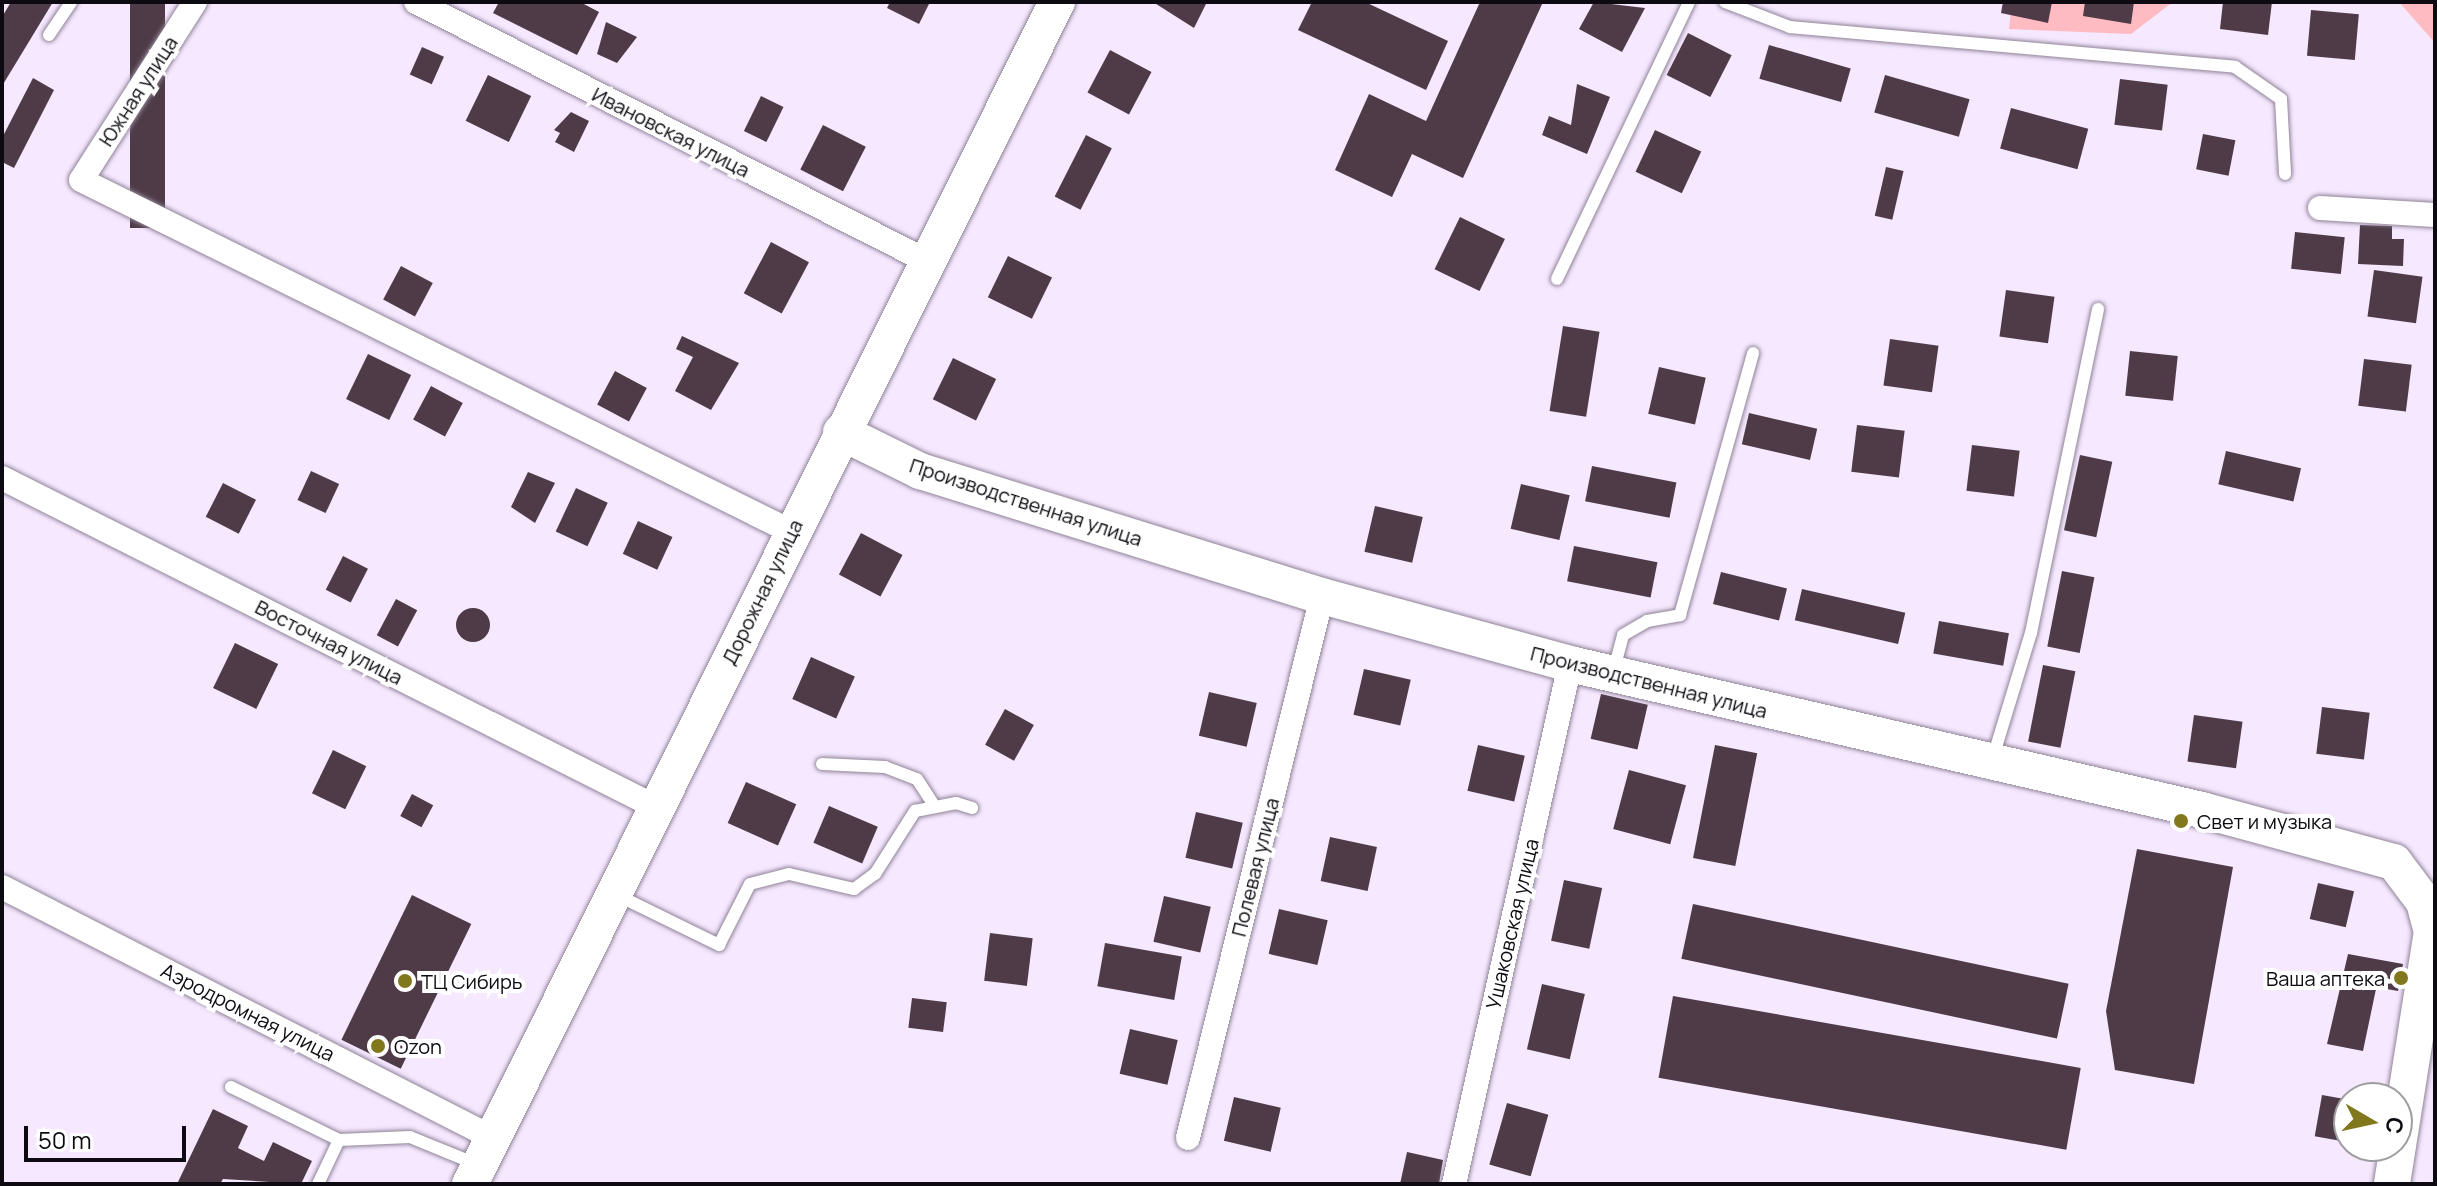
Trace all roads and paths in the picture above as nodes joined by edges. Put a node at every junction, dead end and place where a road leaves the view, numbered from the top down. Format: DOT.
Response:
graph roads {
  1 [pos="71,2"];
  2 [pos="195,2"];
  3 [pos="416,2"];
  4 [pos="1057,2"];
  5 [pos="1689,2"];
  6 [pos="1725,2"];
  7 [pos="49,35"];
  8 [pos="2285,174"];
  9 [pos="2320,208"];
  10 [pos="2435,215"];
  11 [pos="927,261"];
  12 [pos="1557,279"];
  13 [pos="2098,309"];
  14 [pos="1753,353"];
  15 [pos="867,380"];
  16 [pos="841,432"];
  17 [pos="920,471"];
  18 [pos="2,478"];
  19 [pos="799,518"];
  20 [pos="1322,596"];
  21 [pos="1570,664"];
  22 [pos="1613,674"];
  23 [pos="1992,763"];
  24 [pos="822,764"];
  25 [pos="933,804"];
  26 [pos="656,807"];
  27 [pos="972,808"];
  28 [pos="2,887"];
  29 [pos="614,894"];
  30 [pos="2434,926"];
  31 [pos="2432,973"];
  32 [pos="231,1087"];
  33 [pos="1188,1138"];
  34 [pos="339,1140"];
  35 [pos="481,1163"];
  36 [pos="318,1184"];
  37 [pos="1454,1184"];
  38 [pos="2392,1184"];
  1 -- 7 [label="lane"];
  2 -- 19 [label="street, Южная улица"];
  3 -- 11 [label="street, Ивановская улица"];
  4 -- 11 [label="street, Дорожная улица"];
  5 -- 12 [label="lane"];
  6 -- 8 [label="lane"];
  9 -- 10 [label="street"];
  11 -- 15 [label="street, Дорожная улица"];
  13 -- 23 [label="lane"];
  14 -- 22 [label="lane"];
  15 -- 16 [label="street, Дорожная улица"];
  15 -- 17 [label="street"];
  16 -- 17 [label="street, Производственная улица"];
  16 -- 19 [label="street, Дорожная улица"];
  17 -- 19 [label="street"];
  17 -- 20 [label="street, Производственная улица"];
  18 -- 26 [label="street, Восточная улица"];
  19 -- 26 [label="street, Дорожная улица"];
  20 -- 21 [label="street, Производственная улица"];
  20 -- 33 [label="street, Полевая улица"];
  21 -- 22 [label="street, Производственная улица"];
  21 -- 37 [label="street, Ушаковская улица"];
  22 -- 23 [label="street, Производственная улица"];
  23 -- 30 [label="street, Производственная улица"];
  24 -- 25 [label="lane"];
  25 -- 27 [label="lane"];
  25 -- 29 [label="lane"];
  26 -- 29 [label="street, Дорожная улица"];
  28 -- 35 [label="street, Аэродромная улица"];
  29 -- 35 [label="street, Дорожная улица"];
  30 -- 31 [label="street"];
  31 -- 38 [label="street"];
  32 -- 34 [label="lane"];
  34 -- 35 [label="lane"];
  34 -- 36 [label="lane"];
}
